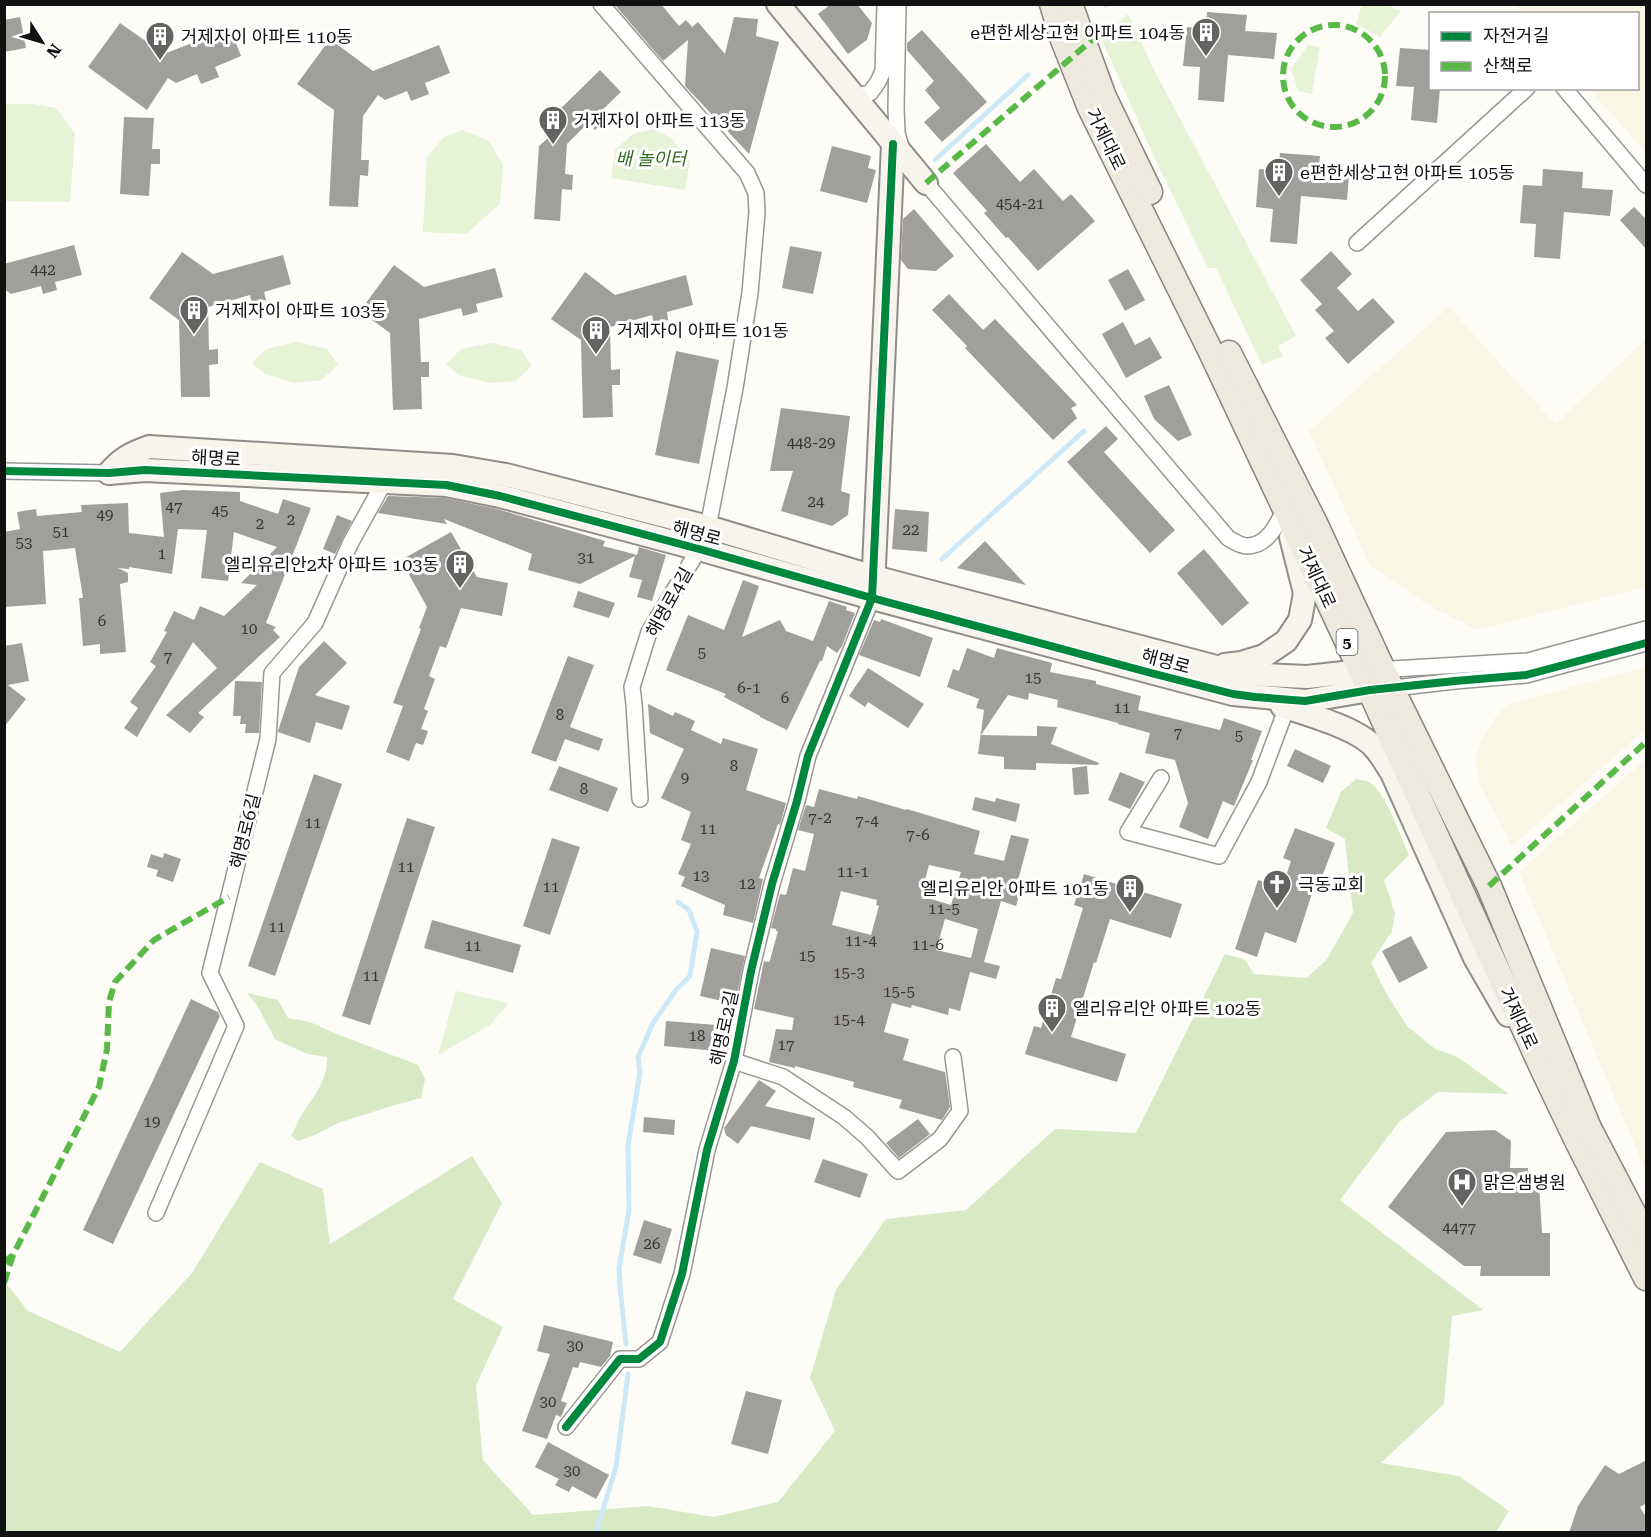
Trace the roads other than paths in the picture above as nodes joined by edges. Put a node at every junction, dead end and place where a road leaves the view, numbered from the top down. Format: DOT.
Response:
graph roads {
  1 [pos="601,4"];
  2 [pos="778,4"];
  3 [pos="885,4"];
  4 [pos="898,4"];
  5 [pos="1052,4"];
  6 [pos="1070,4"];
  7 [pos="1525,90"];
  8 [pos="1566,90"];
  9 [pos="851,93"];
  10 [pos="898,150"];
  11 [pos="926,183"];
  12 [pos="1647,185"];
  13 [pos="1357,243"];
  14 [pos="396,461"];
  15 [pos="4,471"];
  16 [pos="109,473"];
  17 [pos="384,481"];
  18 [pos="1285,509"];
  19 [pos="708,527"];
  20 [pos="699,549"];
  21 [pos="873,587"];
  22 [pos="1647,629"];
  23 [pos="1647,643"];
  24 [pos="1212,666"];
  25 [pos="1376,680"];
  26 [pos="1255,697"];
  27 [pos="1287,707"];
  28 [pos="1161,778"];
  29 [pos="640,799"];
  30 [pos="953,1057"];
  31 [pos="734,1061"];
  32 [pos="1543,1070"];
  33 [pos="156,1213"];
  34 [pos="1647,1238"];
  35 [pos="1647,1278"];
  36 [pos="566,1428"];
  1 -- 19 [label="street, 해명로4길"];
  2 -- 9 [label="street"];
  3 -- 9 [label="street"];
  4 -- 10 [label="street"];
  5 -- 18 [label="main road, 거제대로 / 5"];
  6 -- 25 [label="main road, 거제대로 / 5"];
  7 -- 13 [label="street"];
  8 -- 12 [label="street"];
  9 -- 10 [label="street"];
  10 -- 11 [label="street"];
  10 -- 21 [label="street"];
  11 -- 18 [label="street"];
  14 -- 16 [label="street, 해명로"];
  14 -- 17 [label="street, 해명로6길"];
  14 -- 19 [label="street, 해명로"];
  15 -- 16 [label="street, 해명로"];
  16 -- 17 [label="street, 해명로"];
  17 -- 20 [label="street, 해명로"];
  17 -- 33 [label="street, 해명로6길"];
  18 -- 24 [label="street"];
  18 -- 25 [label="main road, 거제대로 / 5"];
  19 -- 20 [label="street, 해명로4길"];
  19 -- 21 [label="street, 해명로"];
  20 -- 21 [label="street, 해명로"];
  20 -- 29 [label="street, 해명로4길"];
  21 -- 24 [label="street, 해명로"];
  21 -- 26 [label="street, 해명로"];
  21 -- 31 [label="street, 해명로2길"];
  22 -- 25 [label="street"];
  23 -- 25 [label="street"];
  24 -- 25 [label="street, 해명로"];
  25 -- 26 [label="street, 해명로"];
  25 -- 32 [label="main road, 거제대로 / 5"];
  25 -- 34 [label="main road, 거제대로 / 5"];
  26 -- 27 [label="street"];
  27 -- 28 [label="street"];
  27 -- 32 [label="street"];
  30 -- 31 [label="street"];
  31 -- 36 [label="street, 해명로2길"];
  32 -- 35 [label="main road, 거제대로 / 5"];
}
